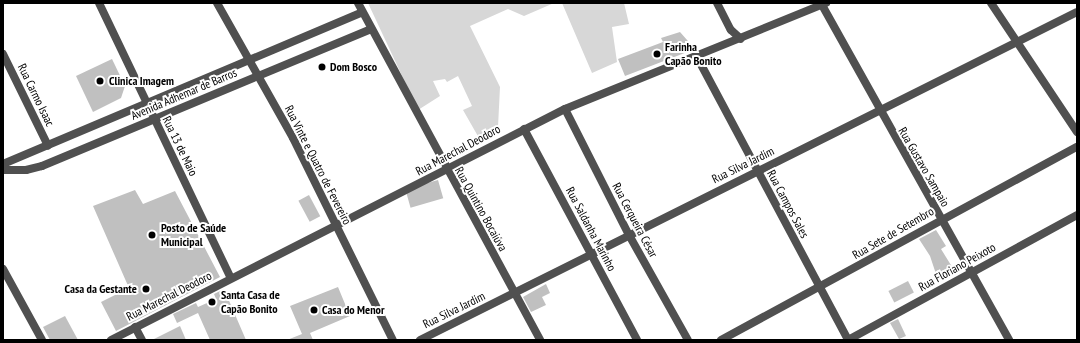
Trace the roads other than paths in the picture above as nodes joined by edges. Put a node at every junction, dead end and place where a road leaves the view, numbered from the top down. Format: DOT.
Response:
graph roads {
  1 [pos="99,3"];
  2 [pos="217,3"];
  3 [pos="358,3"];
  4 [pos="717,3"];
  5 [pos="991,3"];
  6 [pos="824,4"];
  7 [pos="362,12"];
  8 [pos="1077,12"];
  9 [pos="371,29"];
  10 [pos="742,39"];
  11 [pos="1016,43"];
  12 [pos="3,54"];
  13 [pos="697,57"];
  14 [pos="248,60"];
  15 [pos="257,77"];
  16 [pos="146,103"];
  17 [pos="565,109"];
  18 [pos="879,112"];
  19 [pos="154,119"];
  20 [pos="524,129"];
  21 [pos="1077,132"];
  22 [pos="48,146"];
  23 [pos="1077,147"];
  24 [pos="3,164"];
  25 [pos="446,169"];
  26 [pos="3,170"];
  27 [pos="757,172"];
  28 [pos="1077,216"];
  29 [pos="940,220"];
  30 [pos="336,227"];
  31 [pos="629,235"];
  32 [pos="591,254"];
  33 [pos="3,269"];
  34 [pos="971,273"];
  35 [pos="230,278"];
  36 [pos="820,289"];
  37 [pos="514,294"];
  38 [pos="135,327"];
  39 [pos="42,340"];
  40 [pos="111,340"];
  41 [pos="142,340"];
  42 [pos="393,340"];
  43 [pos="420,340"];
  44 [pos="540,340"];
  45 [pos="637,340"];
  46 [pos="688,340"];
  47 [pos="721,340"];
  48 [pos="848,340"];
  49 [pos="1008,340"];
  1 -- 16 [label="street, Rua 13 de Maio"];
  2 -- 14 [label="street, Rua Vinte e Quatro de Fevereiro"];
  3 -- 7 [label="street, Rua Quintino Bocaiúva"];
  4 -- 10 [label="street"];
  5 -- 11 [label="street"];
  6 -- 10 [label="street, Rua Marechal Deodoro"];
  6 -- 18 [label="street, Rua Gustavo Sampaio"];
  7 -- 9 [label="street, Rua Quintino Bocaiúva"];
  7 -- 14 [label="street, Avenida Adhemar de Barros"];
  8 -- 11 [label="street, Rua Silva Jardim"];
  9 -- 15 [label="street, Avenida Adhemar de Barros"];
  9 -- 25 [label="street, Rua Quintino Bocaiúva"];
  10 -- 13 [label="street, Rua Marechal Deodoro"];
  11 -- 18 [label="street, Rua Silva Jardim"];
  11 -- 21 [label="street"];
  12 -- 22 [label="street, Rua Carmo Isaac"];
  13 -- 17 [label="street, Rua Marechal Deodoro"];
  13 -- 27 [label="street, Rua Campos Sales"];
  14 -- 15 [label="street, Rua Vinte e Quatro de Fevereiro"];
  14 -- 16 [label="street, Avenida Adhemar de Barros"];
  15 -- 19 [label="street, Avenida Adhemar de Barros"];
  15 -- 30 [label="street, Rua Vinte e Quatro de Fevereiro"];
  16 -- 19 [label="street, Rua 13 de Maio"];
  16 -- 22 [label="street, Avenida Adhemar de Barros"];
  17 -- 20 [label="street, Rua Marechal Deodoro"];
  17 -- 31 [label="street, Rua Cerqueira César"];
  18 -- 27 [label="street, Rua Silva Jardim"];
  18 -- 29 [label="street, Rua Gustavo Sampaio"];
  19 -- 26 [label="street, Avenida Adhemar de Barros"];
  19 -- 35 [label="street, Rua 13 de Maio"];
  20 -- 25 [label="street, Rua Marechal Deodoro"];
  20 -- 32 [label="street, Rua Saldanha Marinho"];
  22 -- 24 [label="street, Avenida Adhemar de Barros"];
  23 -- 29 [label="street, Rua Sete de Setembro"];
  25 -- 30 [label="street, Rua Marechal Deodoro"];
  25 -- 37 [label="street, Rua Quintino Bocaiúva"];
  27 -- 31 [label="street, Rua Silva Jardim"];
  27 -- 36 [label="street, Rua Campos Sales"];
  28 -- 34 [label="street, Rua Floriano Peixoto"];
  29 -- 34 [label="street, Rua Gustavo Sampaio"];
  29 -- 36 [label="street, Rua Sete de Setembro"];
  30 -- 35 [label="street, Rua Marechal Deodoro"];
  30 -- 42 [label="street, Rua Vinte e Quatro de Fevereiro"];
  31 -- 32 [label="street, Rua Silva Jardim"];
  31 -- 46 [label="street, Rua Cerqueira César"];
  32 -- 37 [label="street, Rua Silva Jardim"];
  32 -- 45 [label="street, Rua Saldanha Marinho"];
  33 -- 39 [label="street"];
  34 -- 48 [label="street, Rua Floriano Peixoto"];
  34 -- 49 [label="street, Rua Gustavo Sampaio"];
  35 -- 38 [label="street, Rua Marechal Deodoro"];
  36 -- 47 [label="street, Rua Sete de Setembro"];
  36 -- 48 [label="street, Rua Campos Sales"];
  37 -- 43 [label="street, Rua Silva Jardim"];
  37 -- 44 [label="street, Rua Quintino Bocaiúva"];
  38 -- 40 [label="street, Rua Marechal Deodoro"];
  38 -- 41 [label="street"];
}
